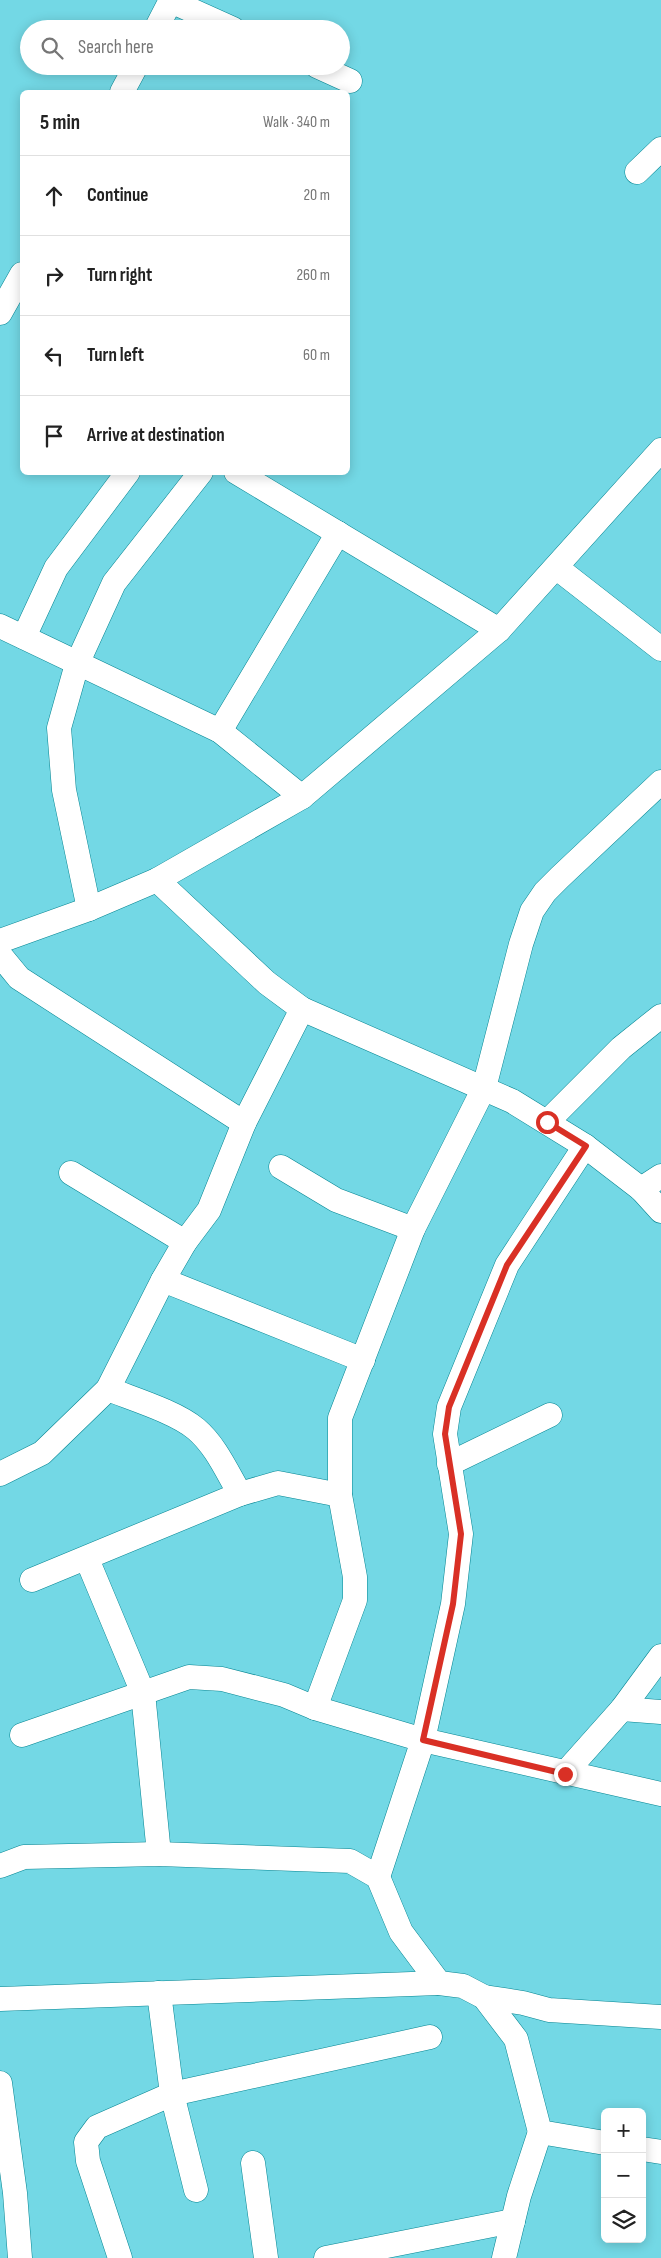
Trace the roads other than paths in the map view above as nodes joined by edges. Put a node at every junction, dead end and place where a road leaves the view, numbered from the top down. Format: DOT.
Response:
graph roads {
  1 [pos="171,1"];
  2 [pos="161,20"];
  3 [pos="213,20"];
  4 [pos="131,75"];
  5 [pos="337,75"];
  6 [pos="350,81"];
  7 [pos="123,90"];
  8 [pos="661,148"];
  9 [pos="637,172"];
  10 [pos="20,278"];
  11 [pos="0,313"];
  12 [pos="661,450"];
  13 [pos="126,475"];
  14 [pos="199,475"];
  15 [pos="241,475"];
  16 [pos="338,533"];
  17 [pos="557,568"];
  18 [pos="0,626"];
  19 [pos="499,630"];
  20 [pos="24,637"];
  21 [pos="661,649"];
  22 [pos="77,664"];
  23 [pos="220,731"];
  24 [pos="661,782"];
  25 [pos="302,797"];
  26 [pos="157,880"];
  27 [pos="89,909"];
  28 [pos="0,941"];
  29 [pos="0,955"];
  30 [pos="302,1008"];
  31 [pos="661,1016"];
  32 [pos="484,1088"];
  33 [pos="547,1122"];
  34 [pos="244,1123"];
  35 [pos="586,1146"];
  36 [pos="281,1166"];
  37 [pos="71,1173"];
  38 [pos="661,1176"];
  39 [pos="641,1189"];
  40 [pos="661,1211"];
  41 [pos="413,1229"];
  42 [pos="185,1242"];
  43 [pos="163,1280"];
  44 [pos="363,1360"];
  45 [pos="108,1389"];
  46 [pos="550,1415"];
  47 [pos="449,1464"];
  48 [pos="0,1474"];
  49 [pos="240,1494"];
  50 [pos="340,1495"];
  51 [pos="86,1558"];
  52 [pos="32,1580"];
  53 [pos="661,1656"];
  54 [pos="143,1693"];
  55 [pos="315,1708"];
  56 [pos="622,1708"];
  57 [pos="661,1712"];
  58 [pos="22,1735"];
  59 [pos="423,1740"];
  60 [pos="565,1774"];
  61 [pos="661,1794"];
  62 [pos="159,1854"];
  63 [pos="0,1866"];
  64 [pos="378,1877"];
  65 [pos="439,1983"];
  66 [pos="159,1993"];
  67 [pos="484,1997"];
  68 [pos="0,1999"];
  69 [pos="661,2017"];
  70 [pos="430,2037"];
  71 [pos="0,2084"];
  72 [pos="172,2094"];
  73 [pos="540,2132"];
  74 [pos="601,2142"];
  75 [pos="646,2150"];
  76 [pos="661,2152"];
  77 [pos="253,2163"];
  78 [pos="196,2190"];
  79 [pos="513,2221"];
  80 [pos="20,2258"];
  81 [pos="120,2258"];
  82 [pos="266,2258"];
  83 [pos="326,2258"];
  84 [pos="504,2258"];
  1 -- 2 [label="street"];
  1 -- 3 [label="street"];
  4 -- 7 [label="street"];
  5 -- 6 [label="street"];
  8 -- 9 [label="street"];
  10 -- 11 [label="street"];
  12 -- 17 [label="street"];
  13 -- 20 [label="street"];
  14 -- 22 [label="street"];
  15 -- 16 [label="street"];
  16 -- 19 [label="street"];
  16 -- 23 [label="street"];
  17 -- 19 [label="street"];
  17 -- 21 [label="street"];
  18 -- 20 [label="street"];
  19 -- 25 [label="street"];
  20 -- 22 [label="street"];
  22 -- 23 [label="street"];
  22 -- 27 [label="street"];
  23 -- 25 [label="street"];
  24 -- 32 [label="street"];
  25 -- 26 [label="street"];
  26 -- 27 [label="street"];
  26 -- 30 [label="street"];
  27 -- 28 [label="street"];
  29 -- 34 [label="street"];
  30 -- 32 [label="street"];
  30 -- 34 [label="street"];
  31 -- 33 [label="street"];
  32 -- 33 [label="street"];
  32 -- 41 [label="street"];
  33 -- 35 [label="street"];
  34 -- 42 [label="street"];
  35 -- 39 [label="street"];
  35 -- 47 [label="street"];
  36 -- 41 [label="street"];
  37 -- 42 [label="street"];
  38 -- 39 [label="street"];
  39 -- 40 [label="street"];
  41 -- 44 [label="street"];
  42 -- 43 [label="street"];
  43 -- 44 [label="street"];
  43 -- 45 [label="street"];
  44 -- 50 [label="street"];
  45 -- 48 [label="street"];
  45 -- 49 [label="street"];
  46 -- 47 [label="street"];
  47 -- 59 [label="street"];
  49 -- 50 [label="street"];
  49 -- 51 [label="street"];
  50 -- 55 [label="street"];
  51 -- 52 [label="street"];
  51 -- 54 [label="street"];
  53 -- 56 [label="street"];
  54 -- 55 [label="street"];
  54 -- 58 [label="street"];
  54 -- 62 [label="street"];
  55 -- 59 [label="street"];
  56 -- 57 [label="street"];
  56 -- 60 [label="street"];
  59 -- 60 [label="street"];
  59 -- 64 [label="street"];
  60 -- 61 [label="street"];
  62 -- 63 [label="street"];
  62 -- 64 [label="street"];
  64 -- 65 [label="street"];
  65 -- 66 [label="street"];
  65 -- 67 [label="street"];
  66 -- 68 [label="street"];
  66 -- 72 [label="street"];
  67 -- 69 [label="street"];
  67 -- 73 [label="street"];
  70 -- 72 [label="street"];
  71 -- 80 [label="street"];
  72 -- 78 [label="street"];
  72 -- 81 [label="street"];
  73 -- 74 [label="street"];
  73 -- 79 [label="street"];
  75 -- 76 [label="street"];
  77 -- 82 [label="street"];
  79 -- 83 [label="street"];
  79 -- 84 [label="street"];
}
